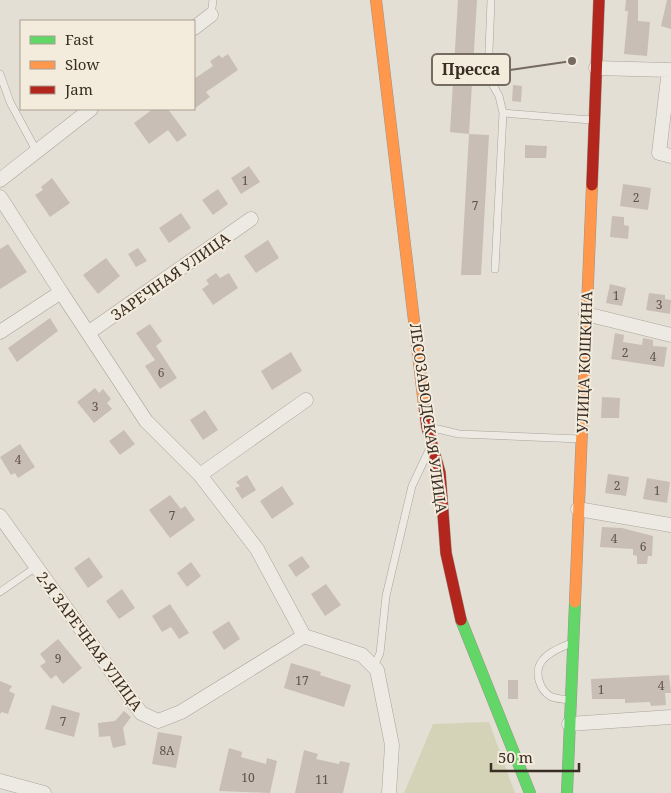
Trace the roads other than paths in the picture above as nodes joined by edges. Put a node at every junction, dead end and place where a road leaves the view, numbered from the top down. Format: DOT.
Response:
graph roads {
  1 [pos="214,0"];
  2 [pos="376,0"];
  3 [pos="491,0"];
  4 [pos="599,0"];
  5 [pos="211,14"];
  6 [pos="195,27"];
  7 [pos="596,68"];
  8 [pos="0,74"];
  9 [pos="90,110"];
  10 [pos="503,112"];
  11 [pos="594,120"];
  12 [pos="37,152"];
  13 [pos="671,156"];
  14 [pos="0,180"];
  15 [pos="0,197"];
  16 [pos="251,219"];
  17 [pos="495,269"];
  18 [pos="61,292"];
  19 [pos="586,314"];
  20 [pos="0,332"];
  21 [pos="88,333"];
  22 [pos="671,335"];
  23 [pos="306,400"];
  24 [pos="428,427"];
  25 [pos="581,439"];
  26 [pos="431,443"];
  27 [pos="200,475"];
  28 [pos="578,509"];
  29 [pos="0,516"];
  30 [pos="671,525"];
  31 [pos="36,567"];
  32 [pos="0,592"];
  33 [pos="304,636"];
  34 [pos="572,643"];
  35 [pos="374,666"];
  36 [pos="570,700"];
  37 [pos="671,718"];
  38 [pos="569,724"];
  39 [pos="0,781"];
  40 [pos="44,793"];
  41 [pos="390,793"];
  42 [pos="530,793"];
  43 [pos="567,793"];
  1 -- 5 [label="lane"];
  2 -- 24 [label="street, ЛЕСОЗАВОДСКАЯ УЛИЦА"];
  3 -- 10 [label="lane"];
  4 -- 7 [label="street, УЛИЦА КОШКИНА"];
  5 -- 6 [label="street"];
  7 -- 11 [label="street, УЛИЦА КОШКИНА"];
  7 -- 13 [label="street"];
  8 -- 12 [label="lane"];
  9 -- 12 [label="street"];
  10 -- 11 [label="lane"];
  10 -- 17 [label="lane"];
  11 -- 19 [label="street, УЛИЦА КОШКИНА"];
  12 -- 14 [label="street"];
  15 -- 18 [label="street"];
  16 -- 21 [label="street, ЗАРЕЧНАЯ УЛИЦА"];
  18 -- 20 [label="street"];
  18 -- 21 [label="street"];
  19 -- 22 [label="street"];
  19 -- 25 [label="street, УЛИЦА КОШКИНА"];
  21 -- 27 [label="street"];
  23 -- 27 [label="street"];
  24 -- 25 [label="lane"];
  24 -- 26 [label="street, ЛЕСОЗАВОДСКАЯ УЛИЦА"];
  25 -- 28 [label="street, УЛИЦА КОШКИНА"];
  26 -- 35 [label="lane"];
  26 -- 42 [label="street, ЛЕСОЗАВОДСКАЯ УЛИЦА"];
  27 -- 33 [label="street"];
  28 -- 30 [label="street"];
  28 -- 34 [label="street, УЛИЦА КОШКИНА"];
  29 -- 31 [label="street, 2-Я ЗАРЕЧНАЯ УЛИЦА"];
  31 -- 32 [label="lane"];
  31 -- 33 [label="street, 2-Я ЗАРЕЧНАЯ УЛИЦА"];
  33 -- 35 [label="street"];
  34 -- 36 [label="street, УЛИЦА КОШКИНА"];
  34 -- 36 [label="lane"];
  35 -- 41 [label="street"];
  36 -- 38 [label="street, УЛИЦА КОШКИНА"];
  37 -- 38 [label="street"];
  38 -- 43 [label="street, УЛИЦА КОШКИНА"];
  39 -- 40 [label="street"];
}
